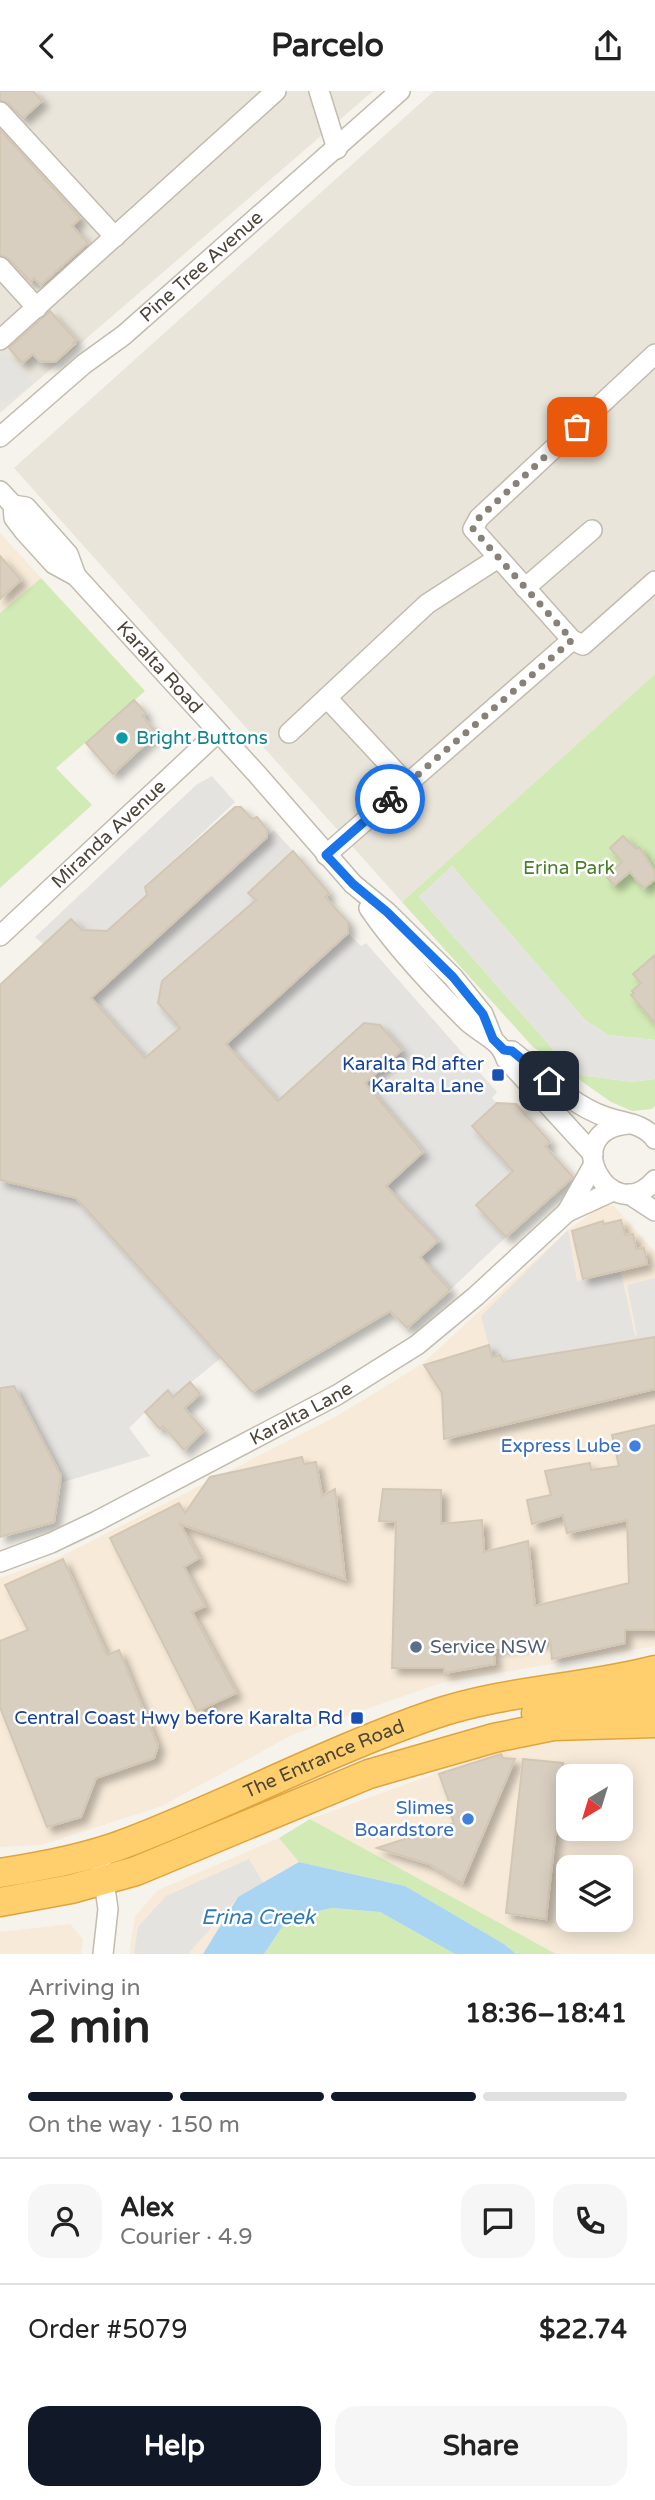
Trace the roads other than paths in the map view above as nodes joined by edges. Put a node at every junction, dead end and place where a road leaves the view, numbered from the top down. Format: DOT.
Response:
graph roads {
  1 [pos="276,91"];
  2 [pos="319,91"];
  3 [pos="400,91"];
  4 [pos="377,100"];
  5 [pos="0,113"];
  6 [pos="337,149"];
  7 [pos="115,237"];
  8 [pos="0,267"];
  9 [pos="37,307"];
  10 [pos="0,340"];
  11 [pos="655,354"];
  12 [pos="0,437"];
  13 [pos="6,498"];
  14 [pos="592,530"];
  15 [pos="498,558"];
  16 [pos="655,580"];
  17 [pos="525,588"];
  18 [pos="572,640"];
  19 [pos="327,698"];
  20 [pos="218,732"];
  21 [pos="289,733"];
  22 [pos="407,784"];
  23 [pos="326,855"];
  24 [pos="0,936"];
  25 [pos="498,1044"];
  26 [pos="645,1127"];
  27 [pos="593,1160"];
  28 [pos="655,1179"];
  29 [pos="621,1192"];
  30 [pos="655,1211"];
  31 [pos="567,1212"];
  32 [pos="0,1562"];
  33 [pos="655,1670"];
  34 [pos="655,1697"];
  35 [pos="655,1723"];
  36 [pos="369,1774"];
  37 [pos="99,1851"];
  38 [pos="0,1873"];
  39 [pos="104,1880"];
  40 [pos="0,1902"];
  41 [pos="103,1954"];
  1 -- 7 [label="street"];
  2 -- 6 [label="street"];
  3 -- 4 [label="street, Pine Tree Avenue"];
  4 -- 6 [label="street, Pine Tree Avenue"];
  5 -- 7 [label="street"];
  6 -- 12 [label="street, Pine Tree Avenue"];
  7 -- 9 [label="street"];
  8 -- 9 [label="street"];
  9 -- 10 [label="street"];
  11 -- 15 [label="street"];
  13 -- 20 [label="street, Karalta Road"];
  14 -- 17 [label="street"];
  15 -- 17 [label="street"];
  15 -- 19 [label="street"];
  16 -- 18 [label="street"];
  17 -- 18 [label="street"];
  18 -- 22 [label="street"];
  19 -- 21 [label="street"];
  19 -- 22 [label="street"];
  20 -- 23 [label="street, Karalta Road"];
  20 -- 24 [label="street, Miranda Avenue"];
  22 -- 23 [label="street"];
  23 -- 25 [label="street, Karalta Road"];
  25 -- 26 [label="street"];
  25 -- 27 [label="street, Karalta Road"];
  26 -- 27 [label="street"];
  27 -- 29 [label="street, Karalta Road"];
  27 -- 31 [label="street, Karalta Lane"];
  28 -- 29 [label="street"];
  29 -- 30 [label="street, Karalta Road"];
  29 -- 31 [label="street, Karalta Lane"];
  31 -- 32 [label="street, Karalta Lane"];
  33 -- 37 [label="highway, The Entrance Road"];
  34 -- 36 [label="highway"];
  35 -- 36 [label="highway, The Entrance Road"];
  36 -- 39 [label="highway, The Entrance Road"];
  37 -- 38 [label="highway, The Entrance Road"];
  37 -- 39 [label="street"];
  39 -- 40 [label="highway, The Entrance Road"];
  39 -- 41 [label="street"];
}
